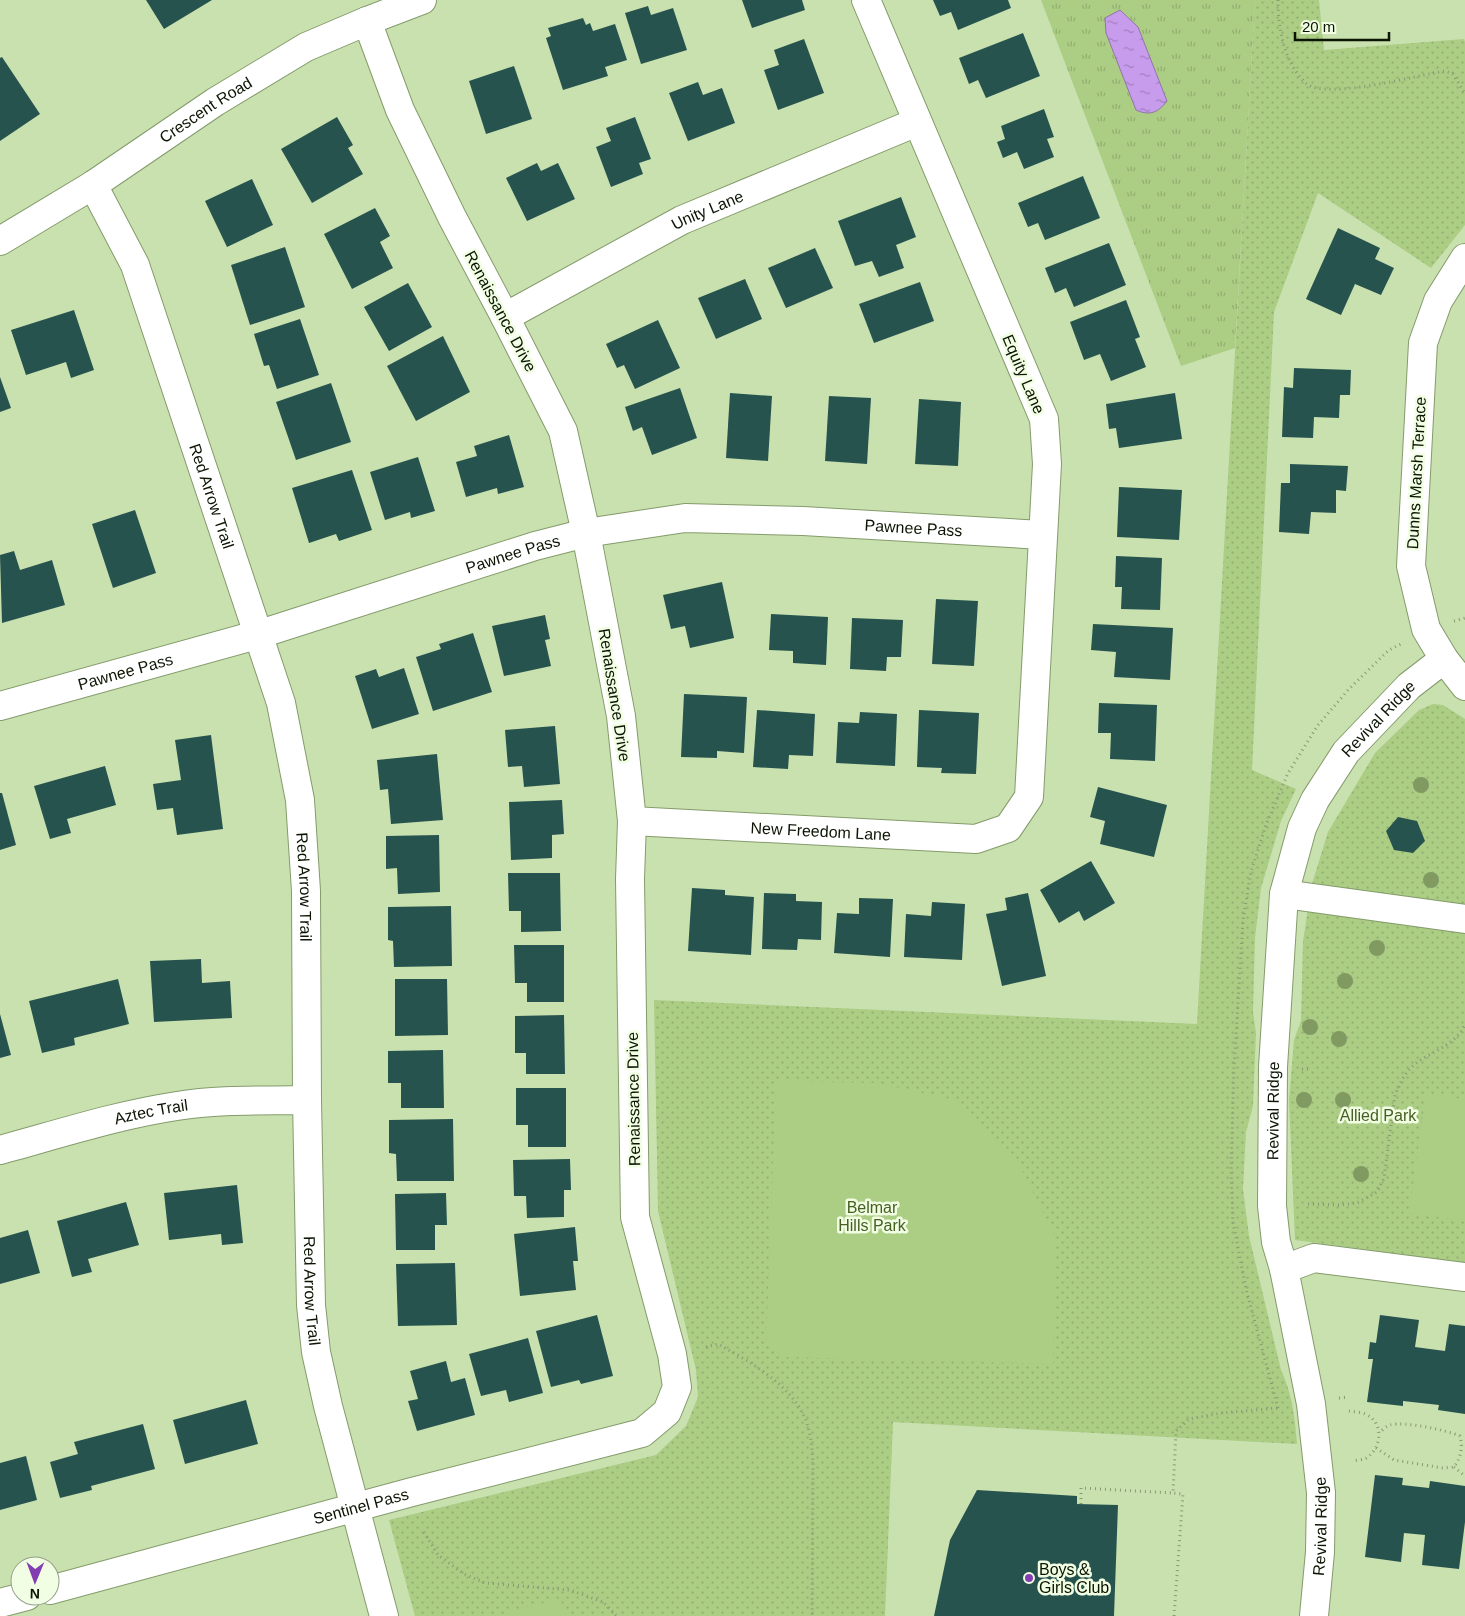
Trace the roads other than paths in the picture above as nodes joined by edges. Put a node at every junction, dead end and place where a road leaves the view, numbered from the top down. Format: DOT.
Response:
graph roads {
  1 [pos="422,0"];
  2 [pos="866,0"];
  3 [pos="367,20"];
  4 [pos="917,122"];
  5 [pos="93,185"];
  6 [pos="0,241"];
  7 [pos="1465,258"];
  8 [pos="505,317"];
  9 [pos="586,532"];
  10 [pos="1042,535"];
  11 [pos="260,634"];
  12 [pos="1444,659"];
  13 [pos="1465,686"];
  14 [pos="0,706"];
  15 [pos="632,821"];
  16 [pos="1008,828"];
  17 [pos="1284,894"];
  18 [pos="1465,919"];
  19 [pos="307,1100"];
  20 [pos="0,1150"];
  21 [pos="1284,1268"];
  22 [pos="1465,1277"];
  23 [pos="667,1412"];
  24 [pos="355,1508"];
  25 [pos="60,1587"];
  26 [pos="384,1616"];
  27 [pos="1314,1616"];
  1 -- 3 [label="street, Crescent Road"];
  2 -- 4 [label="street, Equity Lane"];
  3 -- 5 [label="street, Crescent Road"];
  3 -- 8 [label="street, Renaissance Drive"];
  4 -- 8 [label="street, Unity Lane"];
  4 -- 10 [label="street, Equity Lane"];
  5 -- 6 [label="street, Crescent Road"];
  5 -- 11 [label="street, Red Arrow Trail"];
  7 -- 12 [label="street, Dunns Marsh Terrace"];
  8 -- 9 [label="street, Renaissance Drive"];
  9 -- 10 [label="street, Pawnee Pass"];
  9 -- 11 [label="street, Pawnee Pass"];
  9 -- 15 [label="street, Renaissance Drive"];
  10 -- 16 [label="street, Equity Lane"];
  11 -- 14 [label="street, Pawnee Pass"];
  11 -- 19 [label="street, Red Arrow Trail"];
  12 -- 13 [label="street, Dunns Marsh Terrace"];
  12 -- 17 [label="street, Revival Ridge"];
  15 -- 16 [label="street, New Freedom Lane"];
  15 -- 23 [label="street, Renaissance Drive"];
  17 -- 18 [label="street"];
  17 -- 21 [label="street, Revival Ridge"];
  19 -- 20 [label="street, Aztec Trail"];
  19 -- 24 [label="street, Red Arrow Trail"];
  21 -- 22 [label="street"];
  21 -- 27 [label="street, Revival Ridge"];
  23 -- 24 [label="street, Sentinel Pass"];
  24 -- 25 [label="street, Sentinel Pass"];
  24 -- 26 [label="street, Red Arrow Trail"];
}
